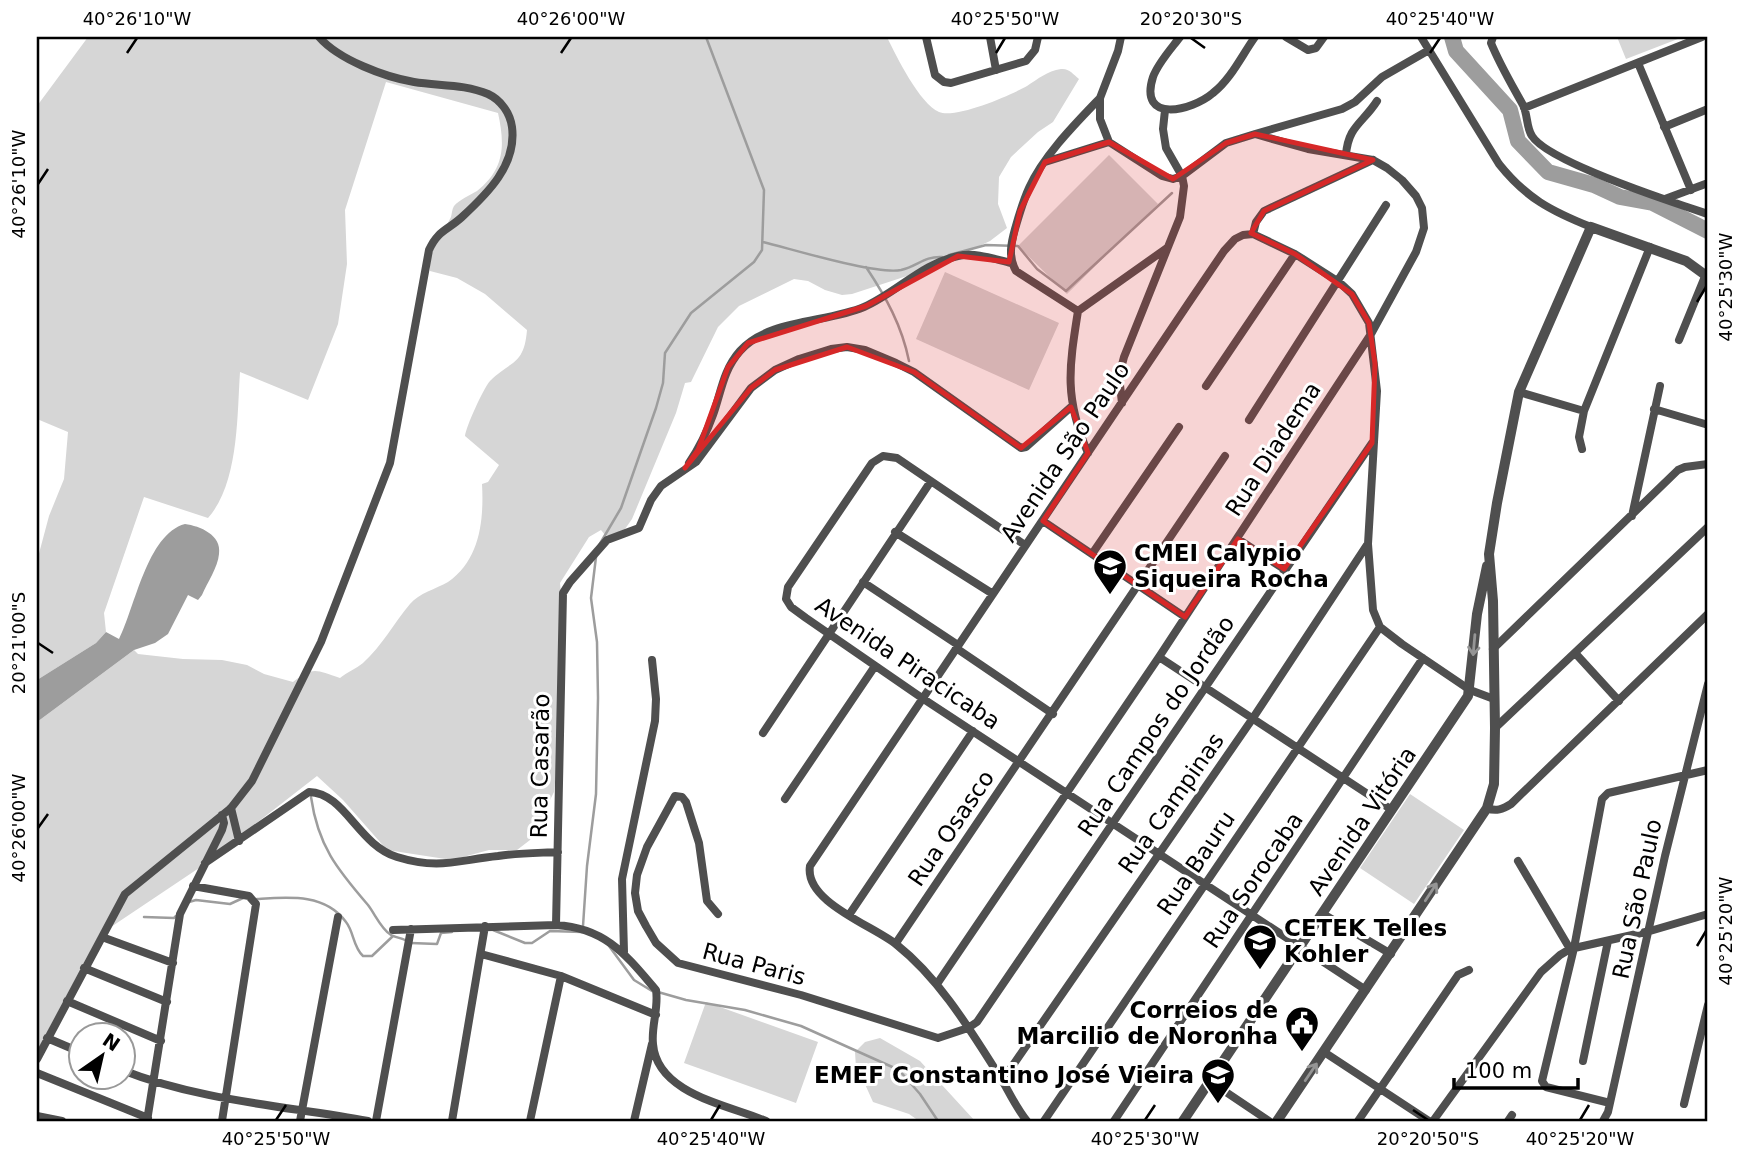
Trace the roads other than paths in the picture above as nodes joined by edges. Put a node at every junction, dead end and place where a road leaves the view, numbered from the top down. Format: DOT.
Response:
graph roads {
  1 [pos="320,37"];
  2 [pos="926,37"];
  3 [pos="990,37"];
  4 [pos="1038,37"];
  5 [pos="1121,37"];
  6 [pos="1180,37"];
  7 [pos="1255,37"];
  8 [pos="1286,37"];
  9 [pos="1324,37"];
  10 [pos="1422,37"];
  11 [pos="1702,37"];
  12 [pos="1492,40"];
  13 [pos="1429,50"];
  14 [pos="1638,63"];
  15 [pos="996,70"];
  16 [pos="1100,98"];
  17 [pos="1377,101"];
  18 [pos="1524,108"];
  19 [pos="1708,109"];
  20 [pos="1165,110"];
  21 [pos="1664,127"];
  22 [pos="1255,134"];
  23 [pos="1109,142"];
  24 [pos="1346,156"];
  25 [pos="1373,160"];
  26 [pos="1045,162"];
  27 [pos="1182,176"];
  28 [pos="1708,183"];
  29 [pos="1691,190"];
  30 [pos="1665,200"];
  31 [pos="1386,205"];
  32 [pos="1708,214"];
  33 [pos="1591,228"];
  34 [pos="1253,234"];
  35 [pos="1168,247"];
  36 [pos="1650,247"];
  37 [pos="1295,254"];
  38 [pos="1011,263"];
  39 [pos="1707,276"];
  40 [pos="1339,282"];
  41 [pos="1078,311"];
  42 [pos="1371,334"];
  43 [pos="1679,340"];
  44 [pos="1206,386"];
  45 [pos="1660,386"];
  46 [pos="1519,392"];
  47 [pos="1122,403"];
  48 [pos="1071,407"];
  49 [pos="1654,409"];
  50 [pos="1584,411"];
  51 [pos="1249,420"];
  52 [pos="1705,425"];
  53 [pos="1179,428"];
  54 [pos="1372,443"];
  55 [pos="1582,449"];
  56 [pos="1088,453"];
  57 [pos="1225,456"];
  58 [pos="1708,464"];
  59 [pos="685,468"];
  60 [pos="931,481"];
  61 [pos="1632,516"];
  62 [pos="1043,521"];
  63 [pos="1708,527"];
  64 [pos="895,533"];
  65 [pos="1237,538"];
  66 [pos="1368,544"];
  67 [pos="1026,545"];
  68 [pos="1092,554"];
  69 [pos="1489,554"];
  70 [pos="1284,569"];
  71 [pos="863,582"];
  72 [pos="1137,585"];
  73 [pos="993,594"];
  74 [pos="1493,601"];
  75 [pos="1479,602"];
  76 [pos="1708,614"];
  77 [pos="1185,617"];
  78 [pos="1380,627"];
  79 [pos="829,634"];
  80 [pos="957,647"];
  81 [pos="1493,649"];
  82 [pos="1576,654"];
  83 [pos="1159,657"];
  84 [pos="1423,658"];
  85 [pos="652,660"];
  86 [pos="875,666"];
  87 [pos="1708,684"];
  88 [pos="1206,687"];
  89 [pos="1470,690"];
  90 [pos="922,698"];
  91 [pos="1494,699"];
  92 [pos="1619,701"];
  93 [pos="1053,714"];
  94 [pos="1253,718"];
  95 [pos="1495,728"];
  96 [pos="973,732"];
  97 [pos="763,733"];
  98 [pos="1298,748"];
  99 [pos="1019,762"];
  100 [pos="1708,769"];
  101 [pos="1685,775"];
  102 [pos="1344,779"];
  103 [pos="1067,793"];
  104 [pos="785,799"];
  105 [pos="231,808"];
  106 [pos="1487,808"];
  107 [pos="1392,810"];
  108 [pos="222,815"];
  109 [pos="1114,824"];
  110 [pos="239,841"];
  111 [pos="558,852"];
  112 [pos="1158,853"];
  113 [pos="1518,861"];
  114 [pos="205,863"];
  115 [pos="1205,884"];
  116 [pos="193,886"];
  117 [pos="718,914"];
  118 [pos="1323,914"];
  119 [pos="1708,914"];
  120 [pos="849,915"];
  121 [pos="1252,915"];
  122 [pos="338,918"];
  123 [pos="556,925"];
  124 [pos="485,926"];
  125 [pos="411,929"];
  126 [pos="393,930"];
  127 [pos="1650,931"];
  128 [pos="102,937"];
  129 [pos="1608,941"];
  130 [pos="896,943"];
  131 [pos="1300,946"];
  132 [pos="1572,949"];
  133 [pos="624,952"];
  134 [pos="481,954"];
  135 [pos="1391,954"];
  136 [pos="173,963"];
  137 [pos="84,968"];
  138 [pos="1469,970"];
  139 [pos="561,976"];
  140 [pos="937,984"];
  141 [pos="1366,990"];
  142 [pos="67,1001"];
  143 [pos="167,1002"];
  144 [pos="1708,1005"];
  145 [pos="656,1015"];
  146 [pos="968,1028"];
  147 [pos="1705,1032"];
  148 [pos="47,1038"];
  149 [pos="161,1041"];
  150 [pos="652,1042"];
  151 [pos="66,1046"];
  152 [pos="1324,1052"];
  153 [pos="37,1059"];
  154 [pos="1583,1061"];
  155 [pos="37,1073"];
  156 [pos="136,1075"];
  157 [pos="1002,1081"];
  158 [pos="154,1082"];
  159 [pos="1211,1082"];
  160 [pos="1380,1090"];
  161 [pos="227,1098"];
  162 [pos="1610,1103"];
  163 [pos="1684,1104"];
  164 [pos="302,1109"];
  165 [pos="37,1116"];
  166 [pos="147,1120"];
  167 [pos="62,1121"];
  168 [pos="222,1121"];
  169 [pos="300,1121"];
  170 [pos="368,1121"];
  171 [pos="376,1121"];
  172 [pos="452,1121"];
  173 [pos="530,1121"];
  174 [pos="634,1121"];
  175 [pos="766,1121"];
  176 [pos="1027,1121"];
  177 [pos="1044,1121"];
  178 [pos="1114,1121"];
  179 [pos="1183,1121"];
  180 [pos="1269,1121"];
  181 [pos="1277,1121"];
  182 [pos="1358,1121"];
  183 [pos="1431,1121"];
  184 [pos="1603,1121"];
  1 -- 105 [label="street"];
  2 -- 15 [label="street"];
  3 -- 15 [label="street"];
  4 -- 15 [label="street"];
  5 -- 16 [label="street"];
  6 -- 20 [label="street"];
  7 -- 20 [label="street"];
  8 -- 9 [label="street"];
  10 -- 13 [label="street"];
  11 -- 14 [label="street"];
  12 -- 18 [label="street"];
  13 -- 22 [label="street"];
  13 -- 33 [label="street"];
  14 -- 18 [label="street"];
  14 -- 21 [label="street"];
  16 -- 23 [label="street"];
  16 -- 26 [label="street"];
  17 -- 24 [label="street"];
  18 -- 30 [label="street"];
  19 -- 21 [label="street"];
  20 -- 27 [label="street"];
  21 -- 29 [label="street"];
  22 -- 24 [label="street"];
  22 -- 27 [label="street"];
  23 -- 26 [label="street"];
  23 -- 27 [label="street"];
  24 -- 25 [label="street"];
  25 -- 34 [label="street"];
  25 -- 42 [label="street, Rua Diadema"];
  26 -- 38 [label="street"];
  27 -- 35 [label="street"];
  28 -- 29 [label="street"];
  29 -- 30 [label="street"];
  30 -- 32 [label="street"];
  31 -- 40 [label="street"];
  33 -- 36 [label="street"];
  33 -- 46 [label="street"];
  34 -- 37 [label="street"];
  34 -- 47 [label="street, Avenida São Paulo"];
  35 -- 41 [label="street"];
  35 -- 47 [label="street"];
  36 -- 39 [label="street"];
  36 -- 50 [label="street"];
  37 -- 40 [label="street"];
  37 -- 44 [label="street"];
  38 -- 41 [label="street"];
  38 -- 59 [label="street"];
  39 -- 43 [label="street"];
  40 -- 42 [label="street"];
  40 -- 51 [label="street"];
  41 -- 48 [label="street"];
  42 -- 54 [label="street"];
  42 -- 65 [label="street, Rua Diadema"];
  45 -- 49 [label="street"];
  46 -- 50 [label="street"];
  46 -- 69 [label="street"];
  47 -- 56 [label="street, Avenida São Paulo"];
  48 -- 56 [label="street"];
  48 -- 59 [label="street"];
  49 -- 52 [label="street"];
  49 -- 61 [label="street"];
  50 -- 55 [label="street"];
  53 -- 68 [label="street"];
  54 -- 66 [label="street"];
  54 -- 70 [label="street, Rua Campos do Jordão"];
  56 -- 62 [label="street, Avenida São Paulo"];
  57 -- 72 [label="street, Rua Osasco"];
  58 -- 61 [label="street"];
  59 -- 111 [label="street, Rua Casarão"];
  60 -- 64 [label="street"];
  60 -- 67 [label="street, Avenida Piracicaba"];
  60 -- 79 [label="street, Avenida Piracicaba"];
  61 -- 81 [label="street"];
  62 -- 67 [label="street, Avenida São Paulo"];
  62 -- 68 [label="street"];
  63 -- 82 [label="street"];
  64 -- 71 [label="street"];
  64 -- 73 [label="street"];
  65 -- 70 [label="street"];
  65 -- 77 [label="street, Rua Diadema"];
  66 -- 78 [label="street"];
  66 -- 94 [label="street, Rua Campinas"];
  67 -- 73 [label="street, Avenida São Paulo"];
  68 -- 72 [label="street"];
  69 -- 74 [label="street"];
  69 -- 75 [label="street, Avenida Vitória"];
  70 -- 88 [label="street, Rua Campos do Jordão"];
  71 -- 79 [label="street"];
  71 -- 80 [label="street"];
  72 -- 77 [label="street"];
  72 -- 93 [label="street, Rua Osasco"];
  73 -- 80 [label="street, Avenida São Paulo"];
  74 -- 75 [label="street"];
  74 -- 81 [label="street"];
  75 -- 89 [label="street, Avenida Vitória, one-way"];
  76 -- 92 [label="street"];
  77 -- 83 [label="street, Rua Diadema"];
  78 -- 84 [label="street"];
  78 -- 98 [label="street, Rua Bauru"];
  79 -- 86 [label="street, Avenida Piracicaba"];
  79 -- 97 [label="street"];
  80 -- 90 [label="street, Avenida São Paulo"];
  80 -- 93 [label="street"];
  81 -- 91 [label="street"];
  82 -- 92 [label="street"];
  82 -- 95 [label="street"];
  83 -- 88 [label="street"];
  83 -- 103 [label="street, Rua Diadema"];
  84 -- 89 [label="street"];
  84 -- 102 [label="street, Rua Sorocaba"];
  85 -- 133 [label="street"];
  86 -- 90 [label="street, Avenida Piracicaba"];
  86 -- 104 [label="street"];
  87 -- 101 [label="street, Rua São Paulo"];
  88 -- 94 [label="street"];
  88 -- 109 [label="street, Rua Campos do Jordão"];
  89 -- 91 [label="street"];
  89 -- 107 [label="street, Avenida Vitória"];
  90 -- 96 [label="street, Avenida Piracicaba"];
  90 -- 120 [label="street, Avenida São Paulo"];
  91 -- 95 [label="street"];
  92 -- 106 [label="street"];
  93 -- 99 [label="street, Rua Osasco"];
  94 -- 98 [label="street"];
  94 -- 112 [label="street, Rua Campinas"];
  95 -- 106 [label="street"];
  96 -- 99 [label="street, Avenida Piracicaba"];
  96 -- 120 [label="street"];
  98 -- 102 [label="street"];
  98 -- 115 [label="street, Rua Bauru"];
  99 -- 103 [label="street, Avenida Piracicaba"];
  99 -- 130 [label="street, Rua Osasco"];
  100 -- 101 [label="street"];
  101 -- 127 [label="street, Rua São Paulo"];
  101 -- 132 [label="street"];
  102 -- 107 [label="street"];
  102 -- 121 [label="street, Rua Sorocaba"];
  103 -- 109 [label="street, Avenida Piracicaba"];
  103 -- 140 [label="street, Rua Diadema"];
  105 -- 108 [label="street"];
  105 -- 110 [label="street"];
  135 -- 106 [label="street, one-way"];
  107 -- 118 [label="street, Avenida Vitória"];
  108 -- 114 [label="street"];
  108 -- 128 [label="street"];
  109 -- 112 [label="street, Avenida Piracicaba"];
  109 -- 146 [label="street, Rua Campos do Jordão"];
  110 -- 111 [label="street"];
  110 -- 114 [label="street"];
  111 -- 123 [label="street, Rua Casarão"];
  112 -- 115 [label="street, Avenida Piracicaba"];
  112 -- 157 [label="street, Rua Campinas"];
  113 -- 132 [label="street"];
  114 -- 116 [label="street"];
  115 -- 121 [label="street, Avenida Piracicaba"];
  115 -- 177 [label="street, Rua Bauru"];
  116 -- 136 [label="street"];
  116 -- 161 [label="street"];
  117 -- 146 [label="street, Rua Paris"];
  118 -- 131 [label="street, Avenida Vitória"];
  118 -- 135 [label="street"];
  119 -- 127 [label="street"];
  120 -- 130 [label="street, Avenida São Paulo"];
  121 -- 131 [label="street, Avenida Piracicaba"];
  121 -- 178 [label="street, Rua Sorocaba"];
  122 -- 164 [label="street"];
  123 -- 124 [label="street"];
  123 -- 133 [label="street"];
  124 -- 125 [label="street"];
  124 -- 134 [label="street"];
  125 -- 126 [label="street"];
  125 -- 171 [label="street"];
  127 -- 129 [label="street"];
  127 -- 162 [label="street, Rua São Paulo"];
  128 -- 136 [label="street"];
  128 -- 137 [label="street"];
  129 -- 132 [label="street"];
  129 -- 154 [label="street"];
  130 -- 140 [label="street, Avenida São Paulo"];
  131 -- 141 [label="street, Avenida Piracicaba"];
  131 -- 159 [label="street, Avenida Vitória"];
  132 -- 162 [label="street"];
  132 -- 183 [label="street"];
  133 -- 145 [label="street"];
  134 -- 139 [label="street"];
  134 -- 172 [label="street"];
  135 -- 141 [label="street"];
  136 -- 143 [label="street"];
  137 -- 142 [label="street"];
  137 -- 143 [label="street"];
  138 -- 160 [label="street"];
  139 -- 145 [label="street"];
  139 -- 173 [label="street"];
  140 -- 146 [label="street, Avenida São Paulo"];
  141 -- 152 [label="street"];
  142 -- 148 [label="street"];
  142 -- 149 [label="street"];
  143 -- 149 [label="street"];
  144 -- 147 [label="street"];
  145 -- 150 [label="street"];
  146 -- 157 [label="street, Avenida São Paulo"];
  147 -- 163 [label="street"];
  148 -- 151 [label="street"];
  148 -- 153 [label="street"];
  149 -- 158 [label="street"];
  150 -- 174 [label="street"];
  150 -- 175 [label="street"];
  152 -- 160 [label="street"];
  181 -- 152 [label="street, one-way"];
  155 -- 166 [label="street"];
  156 -- 158 [label="street"];
  157 -- 176 [label="street, Avenida São Paulo"];
  158 -- 161 [label="street"];
  158 -- 166 [label="street"];
  159 -- 179 [label="street, Avenida Vitória"];
  159 -- 180 [label="street"];
  160 -- 182 [label="street"];
  160 -- 183 [label="street"];
  161 -- 164 [label="street"];
  161 -- 168 [label="street"];
  162 -- 184 [label="street, Rua São Paulo"];
  164 -- 169 [label="street"];
  164 -- 170 [label="street"];
  165 -- 167 [label="street"];
}
